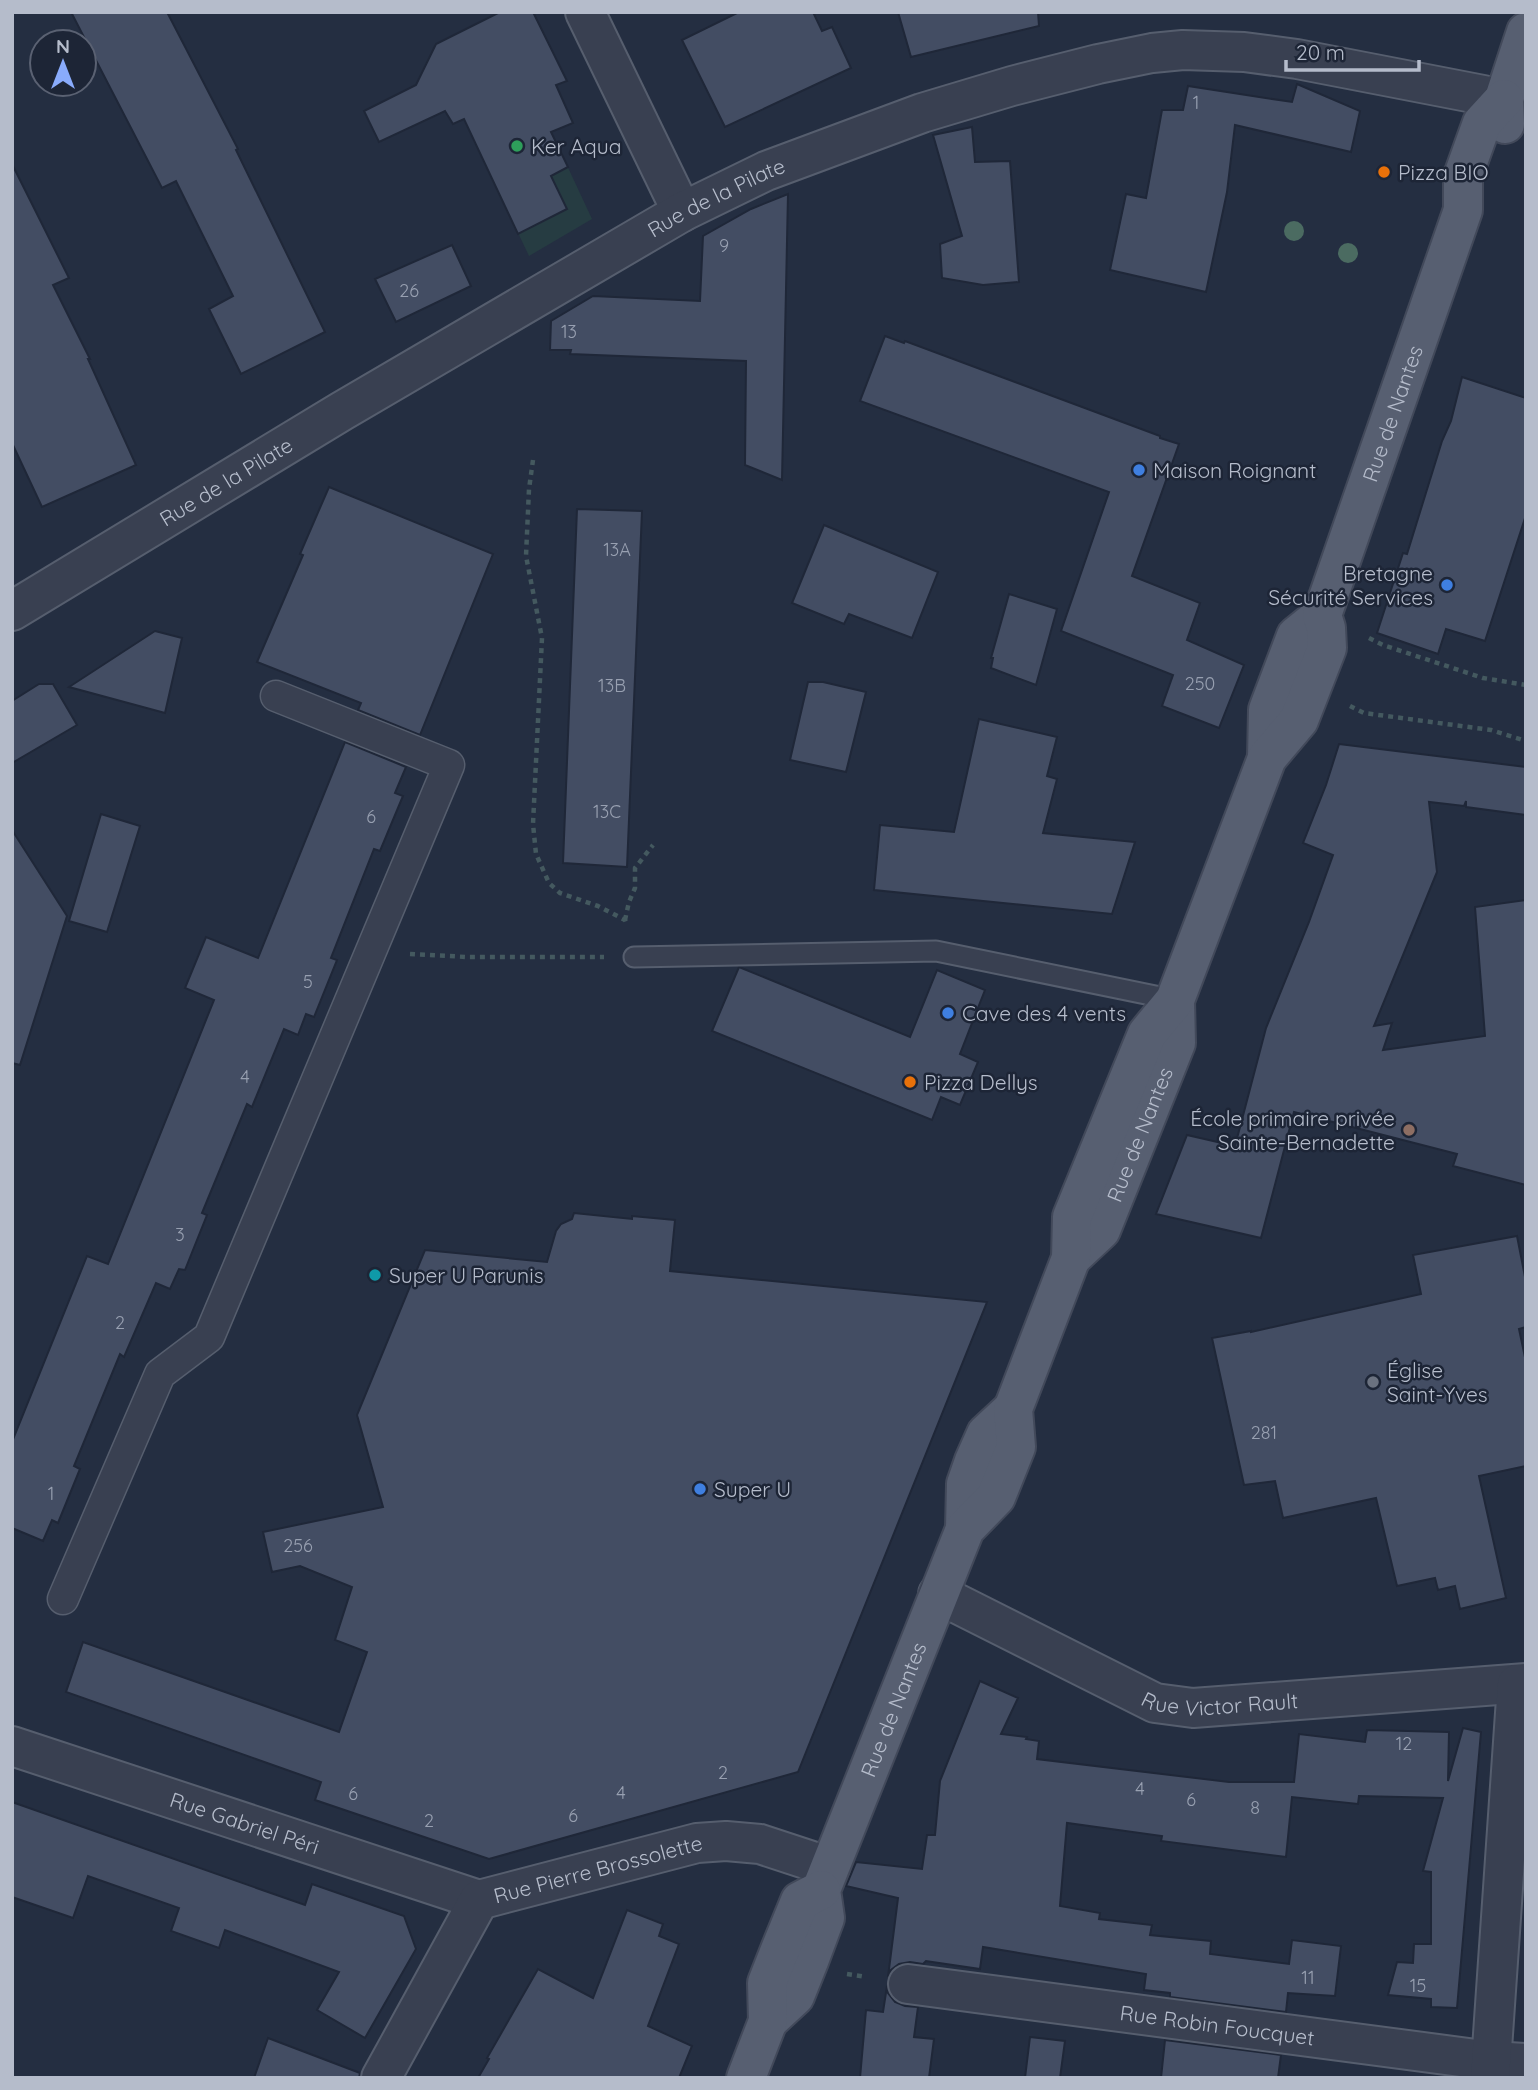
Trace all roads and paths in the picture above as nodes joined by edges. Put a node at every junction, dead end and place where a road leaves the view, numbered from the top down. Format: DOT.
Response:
graph roads {
  1 [pos="585,12"];
  2 [pos="1526,32"];
  3 [pos="1504,99"];
  4 [pos="682,212"];
  5 [pos="533,460"];
  6 [pos="12,611"];
  7 [pos="1322,615"];
  8 [pos="1526,684"];
  9 [pos="276,696"];
  10 [pos="1340,701"];
  11 [pos="1526,741"];
  12 [pos="653,845"];
  13 [pos="625,920"];
  14 [pos="371,952"];
  15 [pos="634,957"];
  16 [pos="1175,1000"];
  17 [pos="938,1594"];
  18 [pos="63,1599"];
  19 [pos="1521,1684"];
  20 [pos="12,1746"];
  21 [pos="826,1878"];
  22 [pos="479,1900"];
  23 [pos="908,1984"];
  24 [pos="1502,2067"];
  25 [pos="381,2078"];
  26 [pos="746,2078"];
  1 -- 4 [label="street"];
  2 -- 3 [label="main road, Rue de Nantes"];
  3 -- 4 [label="street, Rue de la Pilate"];
  3 -- 7 [label="main road, Rue de Nantes"];
  4 -- 6 [label="street, Rue de la Pilate"];
  5 -- 13 [label="path"];
  7 -- 8 [label="path"];
  7 -- 16 [label="main road, Rue de Nantes"];
  9 -- 14 [label="street"];
  10 -- 11 [label="path"];
  12 -- 13 [label="path"];
  13 -- 15 [label="path"];
  14 -- 15 [label="path"];
  14 -- 18 [label="street"];
  15 -- 16 [label="lane"];
  16 -- 17 [label="main road, Rue de Nantes"];
  17 -- 19 [label="street, Rue Victor Rault"];
  17 -- 21 [label="main road, Rue de Nantes"];
  19 -- 24 [label="street"];
  20 -- 22 [label="street, Rue Gabriel Péri"];
  21 -- 22 [label="street, Rue Pierre Brossolette"];
  21 -- 26 [label="main road, Rue de Nantes"];
  22 -- 25 [label="street, Rue Pierre Brossolette"];
  23 -- 24 [label="street, Rue Robin Foucquet"];
}
